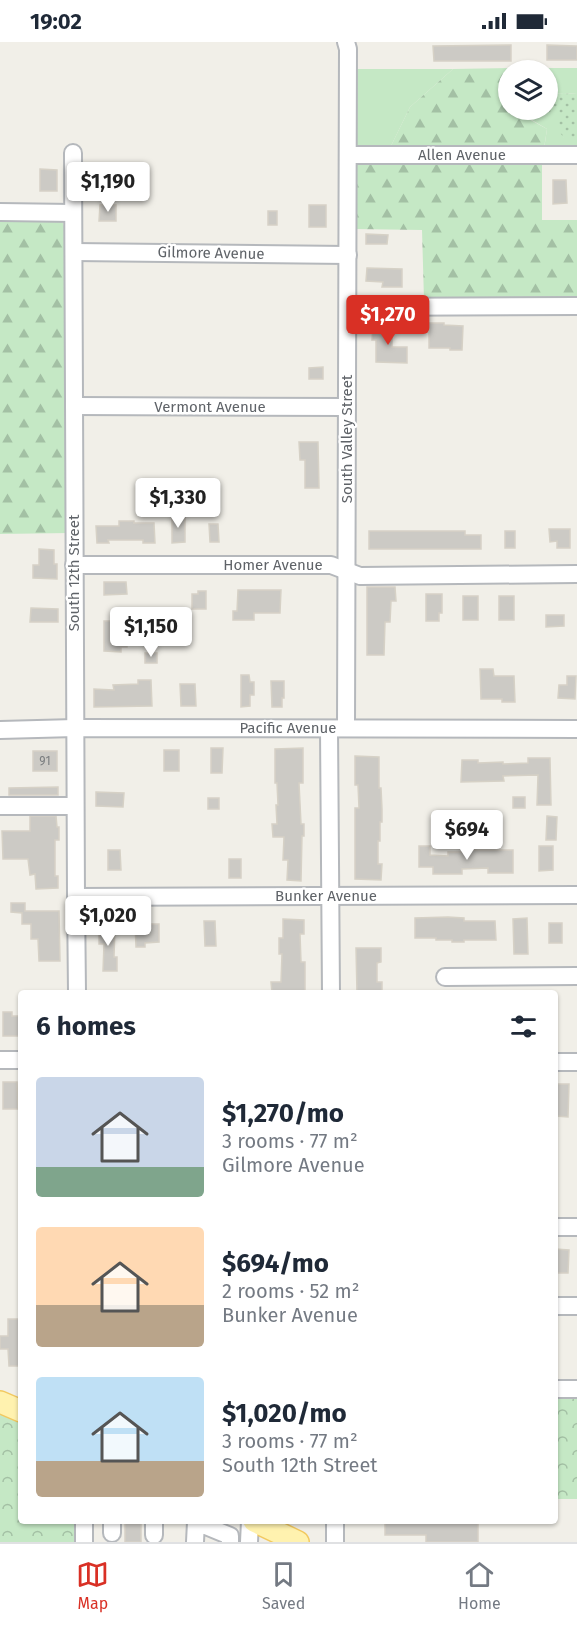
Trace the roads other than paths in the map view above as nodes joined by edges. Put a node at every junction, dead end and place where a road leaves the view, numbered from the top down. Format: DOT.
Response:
graph roads {
  1 [pos="346,42"];
  2 [pos="73,153"];
  3 [pos="348,155"];
  4 [pos="577,155"];
  5 [pos="0,212"];
  6 [pos="73,213"];
  7 [pos="74,252"];
  8 [pos="348,255"];
  9 [pos="577,306"];
  10 [pos="348,307"];
  11 [pos="74,406"];
  12 [pos="347,408"];
  13 [pos="74,565"];
  14 [pos="346,570"];
  15 [pos="577,574"];
  16 [pos="75,728"];
  17 [pos="338,728"];
  18 [pos="577,729"];
  19 [pos="0,730"];
  20 [pos="0,806"];
  21 [pos="75,806"];
  22 [pos="577,895"];
  23 [pos="331,896"];
  24 [pos="76,897"];
  25 [pos="577,976"];
  26 [pos="445,977"];
  27 [pos="77,990"];
  28 [pos="331,990"];
  29 [pos="0,1060"];
  30 [pos="18,1060"];
  31 [pos="558,1062"];
  32 [pos="577,1062"];
  33 [pos="558,1227"];
  34 [pos="577,1227"];
  35 [pos="558,1306"];
  36 [pos="577,1306"];
  37 [pos="558,1389"];
  38 [pos="577,1389"];
  39 [pos="0,1402"];
  40 [pos="18,1410"];
  41 [pos="84,1524"];
  42 [pos="196,1524"];
  43 [pos="252,1524"];
  44 [pos="258,1524"];
  45 [pos="335,1524"];
  46 [pos="206,1530"];
  47 [pos="294,1541"];
  48 [pos="84,1542"];
  49 [pos="195,1542"];
  50 [pos="230,1542"];
  51 [pos="249,1542"];
  52 [pos="335,1542"];
  1 -- 3 [label="street, South Valley Street"];
  2 -- 6 [label="street, South 12th Street"];
  3 -- 4 [label="street, Allen Avenue"];
  3 -- 8 [label="street, South Valley Street"];
  5 -- 6 [label="street"];
  6 -- 7 [label="street, South 12th Street"];
  7 -- 8 [label="street, Gilmore Avenue"];
  7 -- 11 [label="street, South 12th Street"];
  8 -- 10 [label="street, South Valley Street"];
  9 -- 10 [label="street"];
  10 -- 12 [label="street, South Valley Street"];
  11 -- 12 [label="street, Vermont Avenue"];
  11 -- 13 [label="street, South 12th Street"];
  12 -- 14 [label="street, South Valley Street"];
  13 -- 14 [label="street, Homer Avenue"];
  13 -- 16 [label="street, South 12th Street"];
  14 -- 15 [label="street, Homer Avenue"];
  14 -- 17 [label="street, South Valley Street"];
  16 -- 17 [label="street, Pacific Avenue"];
  16 -- 19 [label="street, Pacific Avenue"];
  16 -- 21 [label="street, South 12th Street"];
  17 -- 18 [label="street, Pacific Avenue"];
  17 -- 23 [label="street, South Valley Street"];
  20 -- 21 [label="street"];
  21 -- 24 [label="street, South 12th Street"];
  22 -- 23 [label="street, Bunker Avenue"];
  23 -- 24 [label="street, Bunker Avenue"];
  23 -- 28 [label="street, South Valley Street"];
  24 -- 27 [label="street, South 12th Street"];
  25 -- 26 [label="street"];
  29 -- 30 [label="street"];
  31 -- 32 [label="street"];
  33 -- 34 [label="street"];
  35 -- 36 [label="street"];
  37 -- 38 [label="street"];
  39 -- 40 [label="main road"];
  41 -- 48 [label="street"];
  42 -- 49 [label="street"];
  43 -- 51 [label="street"];
  44 -- 47 [label="main road"];
  45 -- 52 [label="street"];
  46 -- 50 [label="street"];
}
